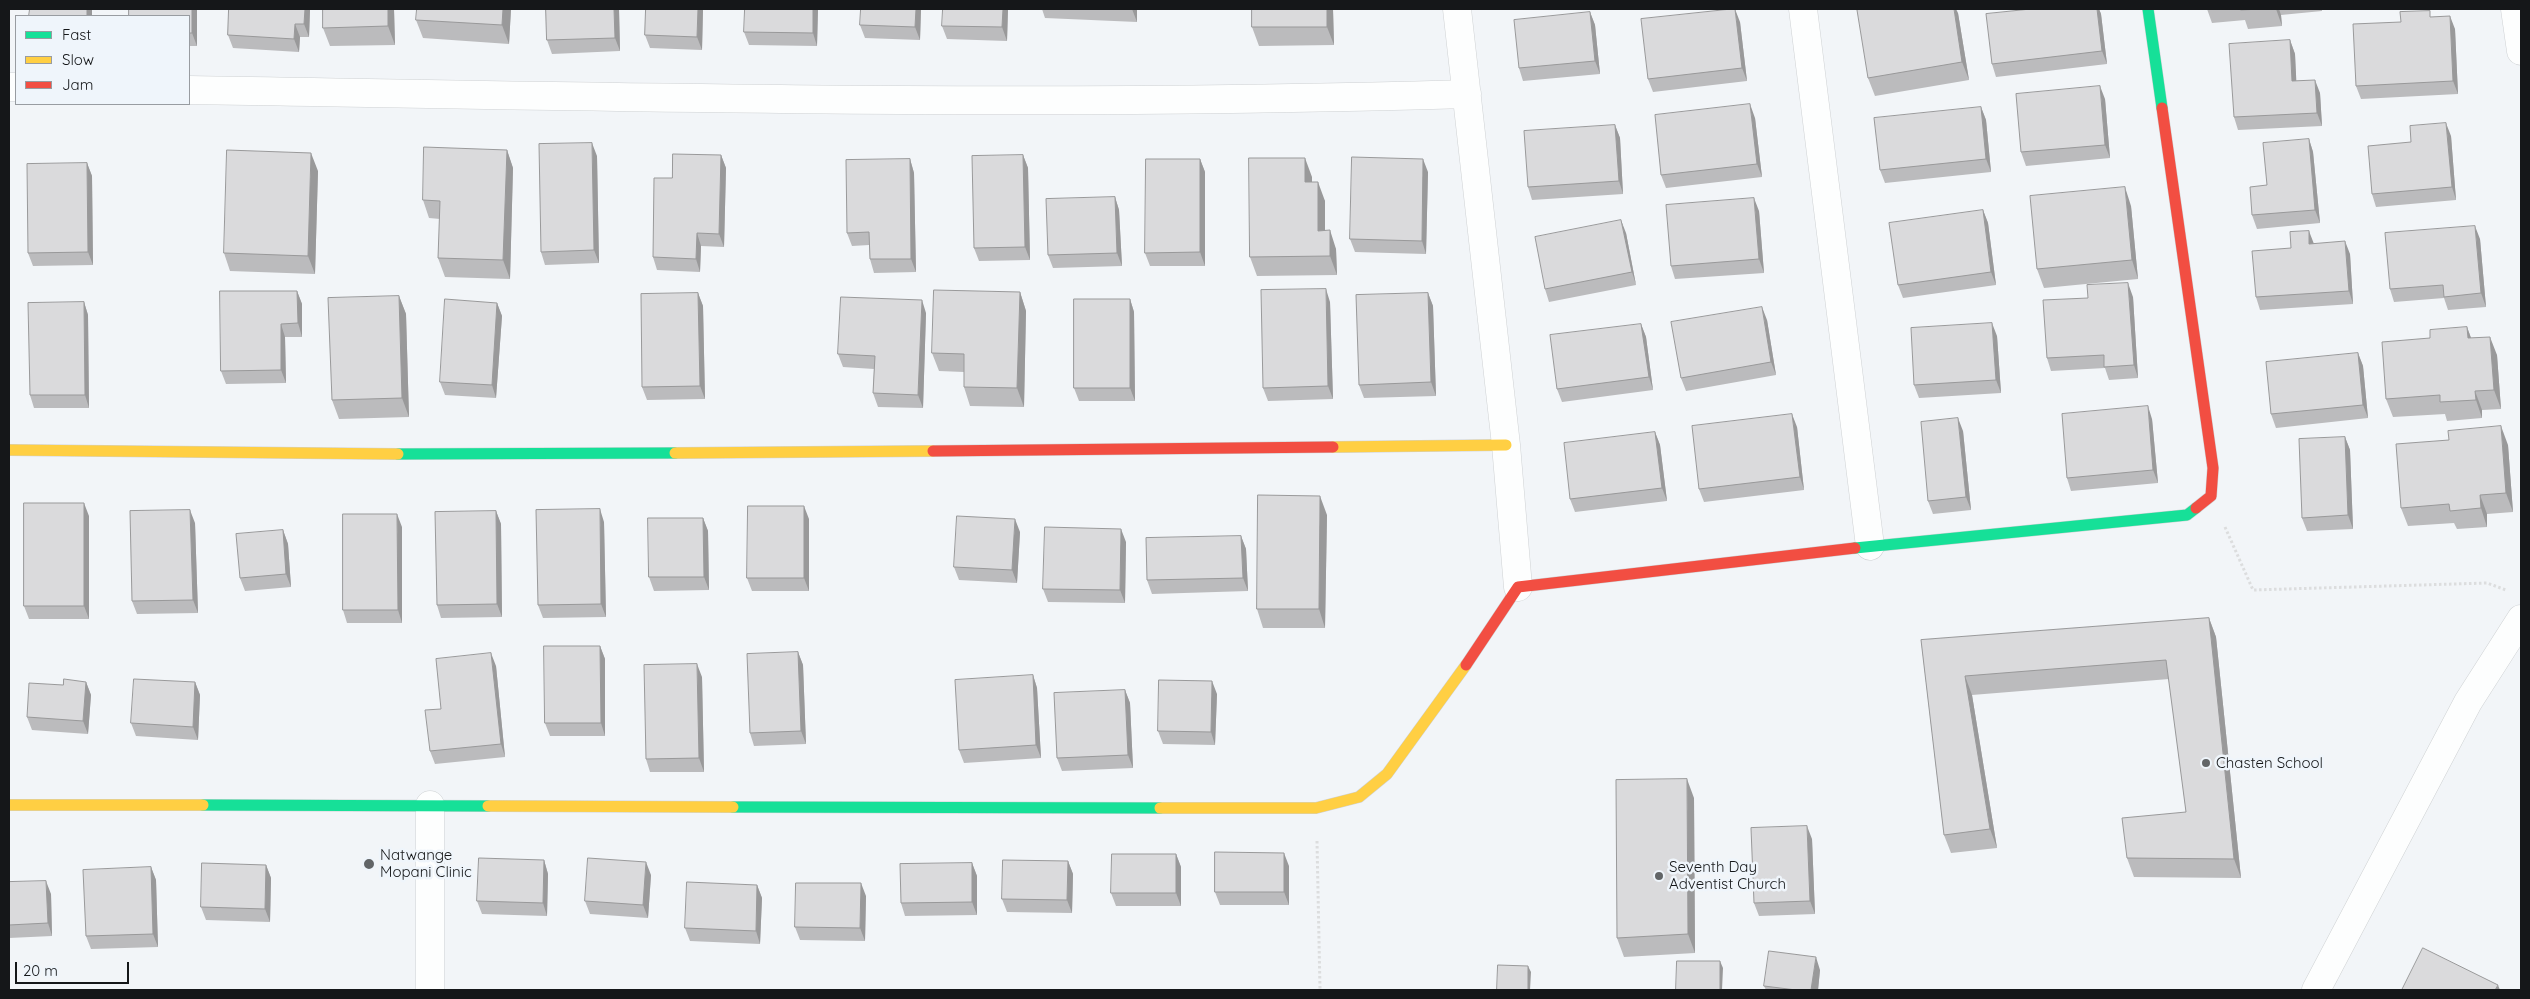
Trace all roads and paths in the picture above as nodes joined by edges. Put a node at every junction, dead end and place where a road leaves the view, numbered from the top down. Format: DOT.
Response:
graph roads {
  1 [pos="1457,9"];
  2 [pos="1803,9"];
  3 [pos="2148,9"];
  4 [pos="2516,9"];
  5 [pos="2521,51"];
  6 [pos="190,90"];
  7 [pos="1467,94"];
  8 [pos="1506,445"];
  9 [pos="9,450"];
  10 [pos="2211,496"];
  11 [pos="1870,546"];
  12 [pos="1518,587"];
  13 [pos="2513,592"];
  14 [pos="2521,619"];
  15 [pos="9,805"];
  16 [pos="430,806"];
  17 [pos="1316,808"];
  18 [pos="430,990"];
  19 [pos="1320,990"];
  20 [pos="2316,990"];
  1 -- 7 [label="street"];
  2 -- 11 [label="street"];
  3 -- 10 [label="street"];
  4 -- 5 [label="street"];
  6 -- 7 [label="street"];
  7 -- 8 [label="street"];
  8 -- 9 [label="street"];
  8 -- 12 [label="street"];
  10 -- 11 [label="street"];
  10 -- 13 [label="path"];
  11 -- 12 [label="street"];
  12 -- 17 [label="street"];
  14 -- 20 [label="street"];
  15 -- 16 [label="street"];
  16 -- 17 [label="street"];
  16 -- 18 [label="street"];
  17 -- 19 [label="path"];
}
